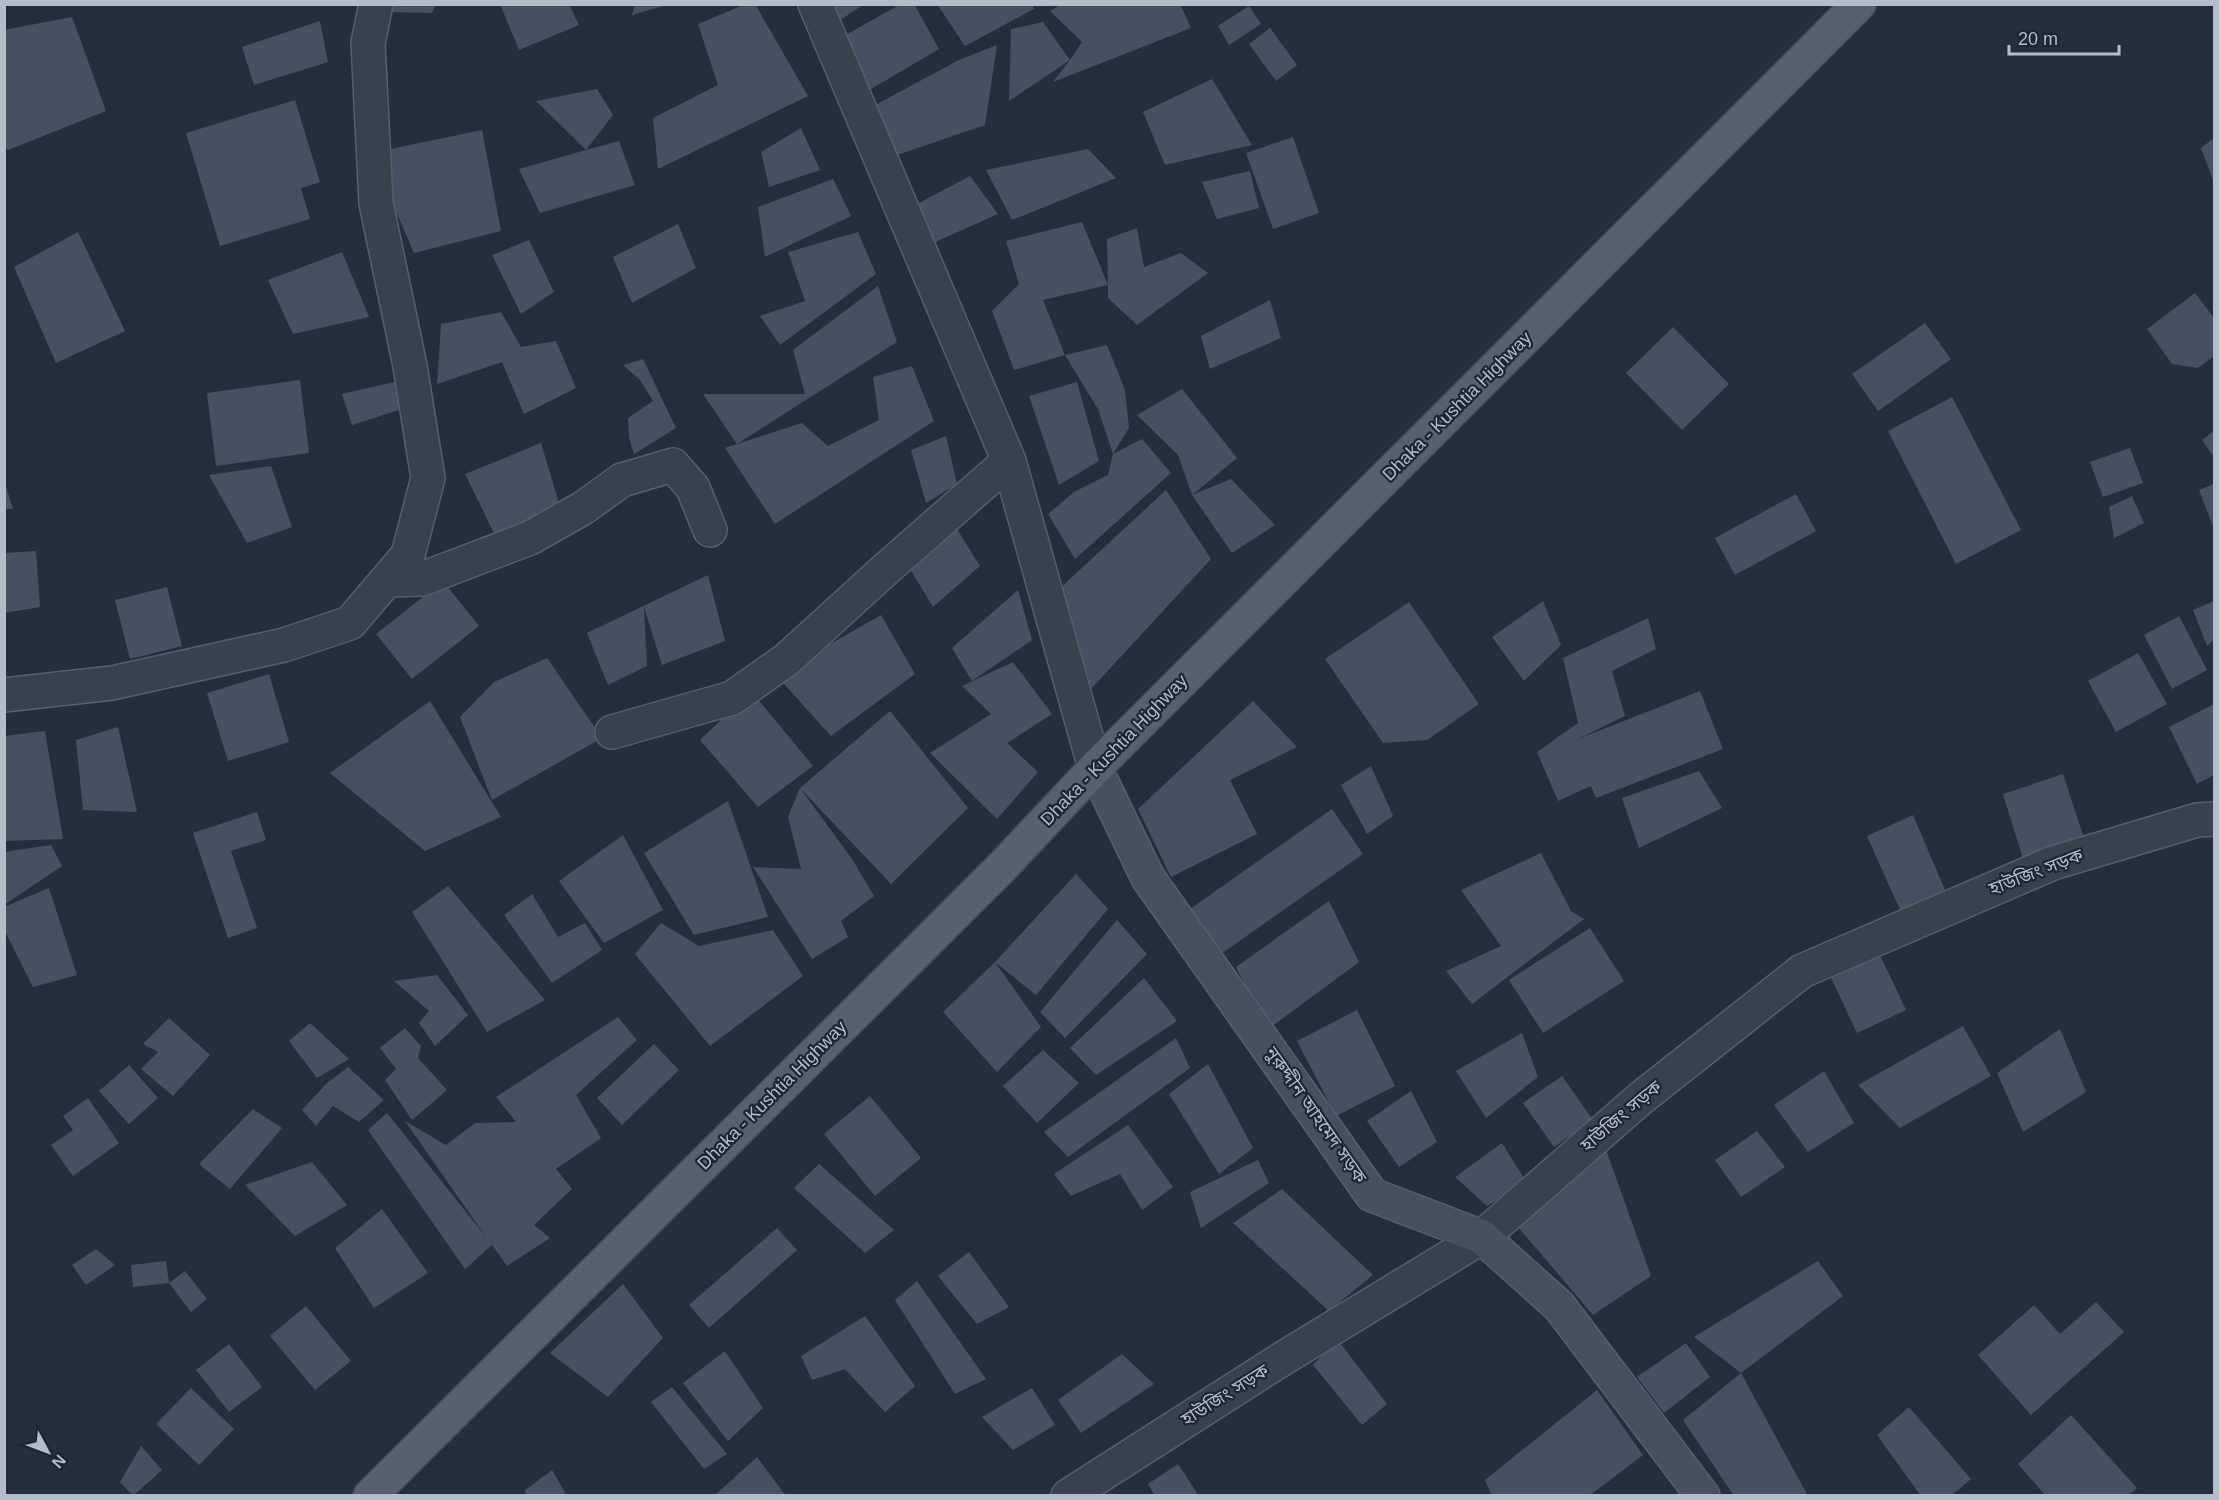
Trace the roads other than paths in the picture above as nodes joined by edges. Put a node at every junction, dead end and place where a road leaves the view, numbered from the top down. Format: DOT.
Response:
graph roads {
  1 [pos="376,4"];
  2 [pos="815,4"];
  3 [pos="1859,4"];
  4 [pos="1009,461"];
  5 [pos="710,530"];
  6 [pos="387,580"];
  7 [pos="4,695"];
  8 [pos="612,732"];
  9 [pos="1095,768"];
  10 [pos="2214,819"];
  11 [pos="1482,1236"];
  12 [pos="370,1496"];
  13 [pos="1068,1496"];
  14 [pos="1703,1496"];
  1 -- 6 [label="street"];
  2 -- 4 [label="street"];
  3 -- 9 [label="main road, Dhaka - Kushtia Highway"];
  4 -- 8 [label="street"];
  4 -- 9 [label="street"];
  5 -- 6 [label="street"];
  6 -- 7 [label="street"];
  9 -- 11 [label="main road, নুরুদ্দীন আহমেদ সড়ক"];
  9 -- 12 [label="main road, Dhaka - Kushtia Highway"];
  10 -- 11 [label="street, হাউজিং সড়ক"];
  11 -- 13 [label="street, হাউজিং সড়ক"];
  11 -- 14 [label="main road, নুরুদ্দীন আহমেদ সড়ক"];
}
